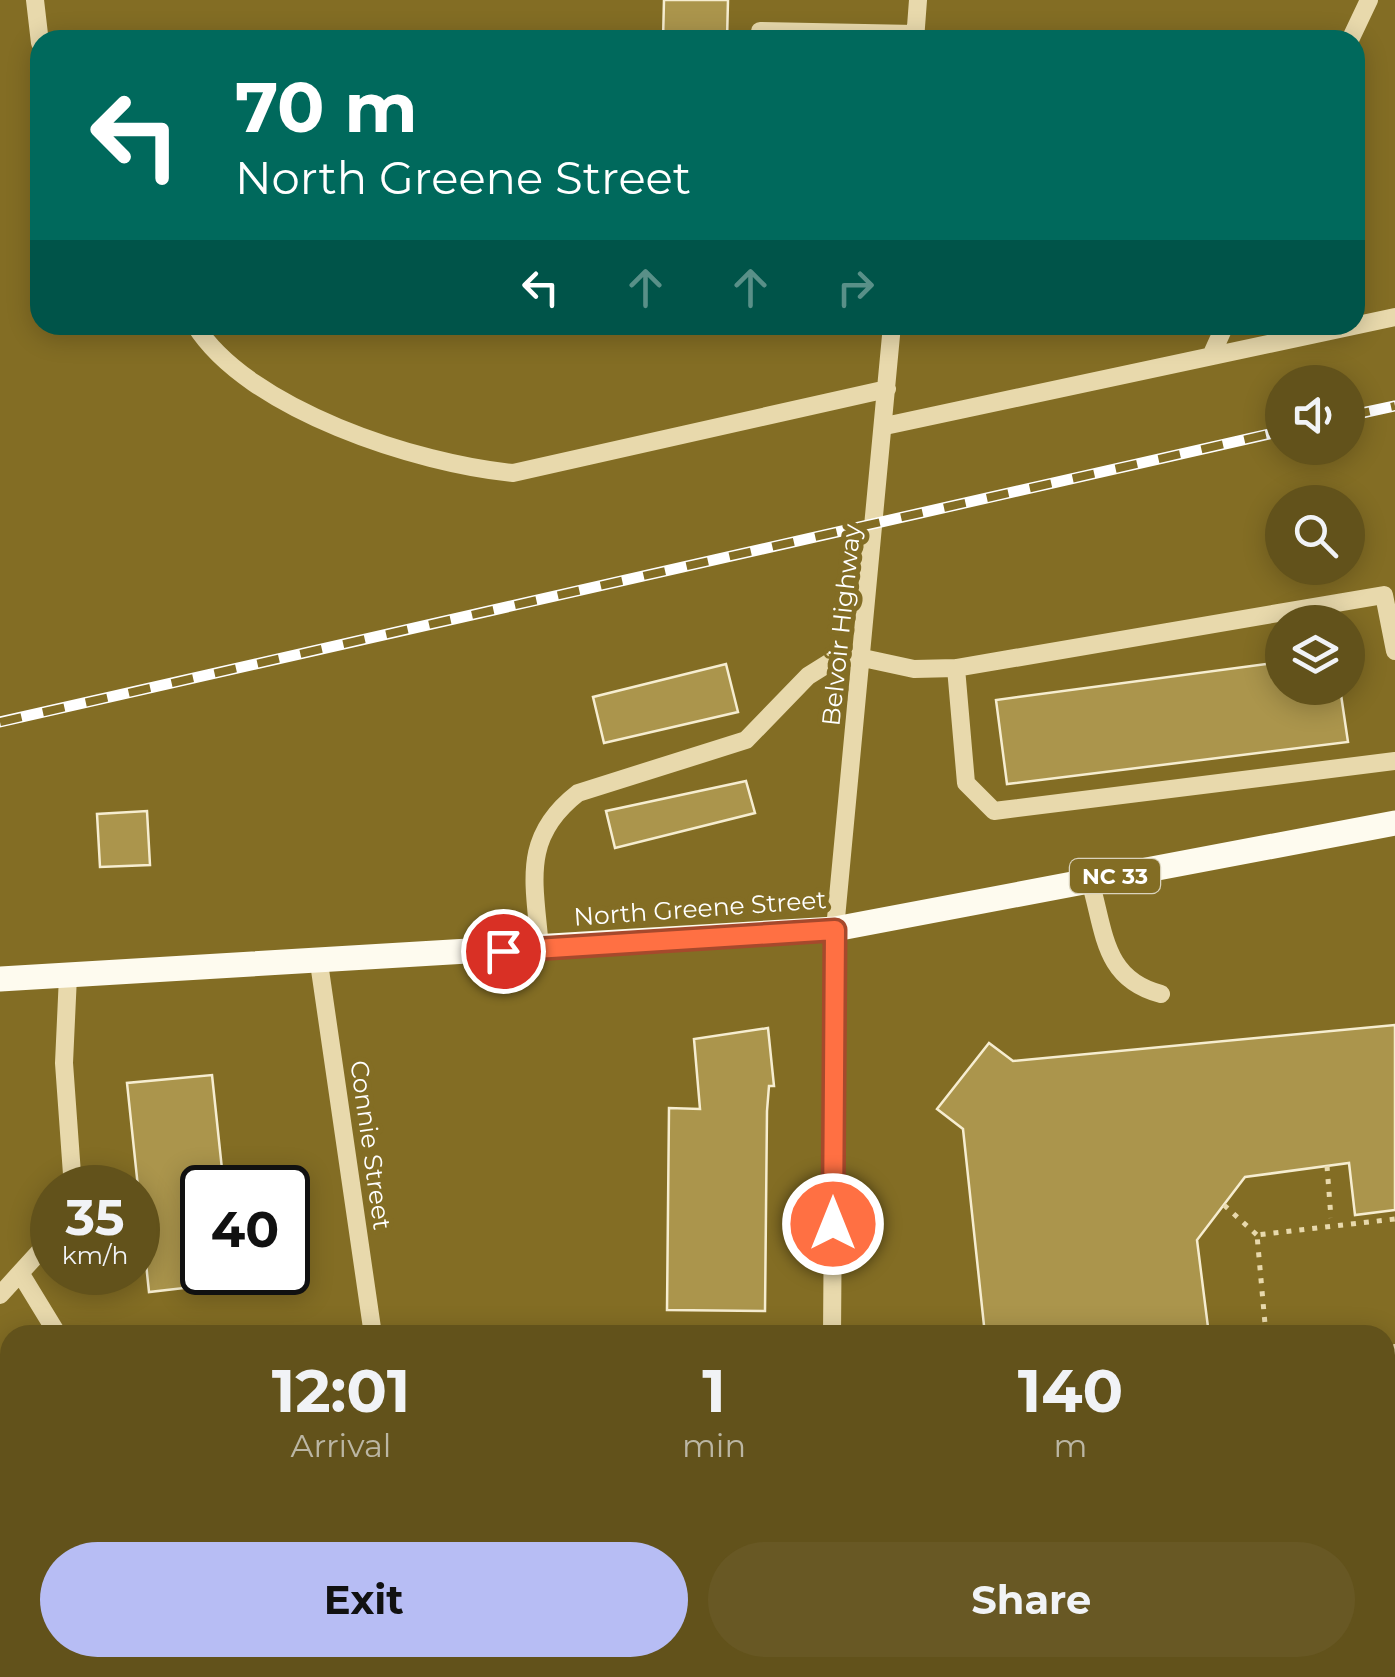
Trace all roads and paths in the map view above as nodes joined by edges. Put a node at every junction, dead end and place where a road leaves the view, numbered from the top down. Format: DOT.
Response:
graph roads {
  1 [pos="35,0"];
  2 [pos="918,0"];
  3 [pos="1369,0"];
  4 [pos="38,30"];
  5 [pos="916,30"];
  6 [pos="1355,30"];
  7 [pos="1395,316"];
  8 [pos="1365,323"];
  9 [pos="203,335"];
  10 [pos="891,335"];
  11 [pos="1220,335"];
  12 [pos="1308,335"];
  13 [pos="1211,356"];
  14 [pos="887,388"];
  15 [pos="884,426"];
  16 [pos="1392,623"];
  17 [pos="1395,651"];
  18 [pos="863,658"];
  19 [pos="956,668"];
  20 [pos="1395,760"];
  21 [pos="1395,823"];
  22 [pos="1090,881"];
  23 [pos="835,930"];
  24 [pos="540,949"];
  25 [pos="319,963"];
  26 [pos="68,976"];
  27 [pos="0,979"];
  28 [pos="1161,994"];
  29 [pos="72,1165"];
  30 [pos="1327,1166"];
  31 [pos="1224,1205"];
  32 [pos="1331,1218"];
  33 [pos="1395,1219"];
  34 [pos="1257,1235"];
  35 [pos="30,1266"];
  36 [pos="22,1276"];
  37 [pos="0,1296"];
  38 [pos="52,1325"];
  39 [pos="372,1325"];
  40 [pos="832,1325"];
  41 [pos="1265,1325"];
  1 -- 4 [label="street"];
  2 -- 5 [label="street"];
  3 -- 6 [label="street"];
  7 -- 8 [label="street"];
  9 -- 14 [label="street"];
  10 -- 14 [label="street, Belvoir Highway"];
  11 -- 13 [label="street"];
  12 -- 13 [label="street"];
  13 -- 15 [label="street"];
  14 -- 15 [label="street, Belvoir Highway"];
  15 -- 18 [label="street, Belvoir Highway"];
  16 -- 17 [label="street"];
  16 -- 19 [label="street"];
  18 -- 19 [label="street"];
  18 -- 23 [label="street, Belvoir Highway"];
  18 -- 24 [label="street"];
  19 -- 20 [label="street"];
  21 -- 22 [label="main road, North Greene Street / NC 33"];
  22 -- 23 [label="main road, North Greene Street / NC 33"];
  22 -- 28 [label="street"];
  23 -- 24 [label="main road, North Greene Street / NC 33"];
  23 -- 40 [label="street, Belvoir Highway"];
  24 -- 25 [label="main road, North Greene Street / NC 33"];
  25 -- 26 [label="main road, North Greene Street / NC 33"];
  25 -- 39 [label="street, Connie Street"];
  26 -- 27 [label="main road, North Greene Street / NC 33"];
  26 -- 29 [label="street"];
  30 -- 32 [label="path"];
  31 -- 34 [label="path"];
  33 -- 34 [label="path"];
  34 -- 41 [label="path"];
  35 -- 36 [label="street"];
  36 -- 37 [label="street"];
  36 -- 38 [label="street"];
}
